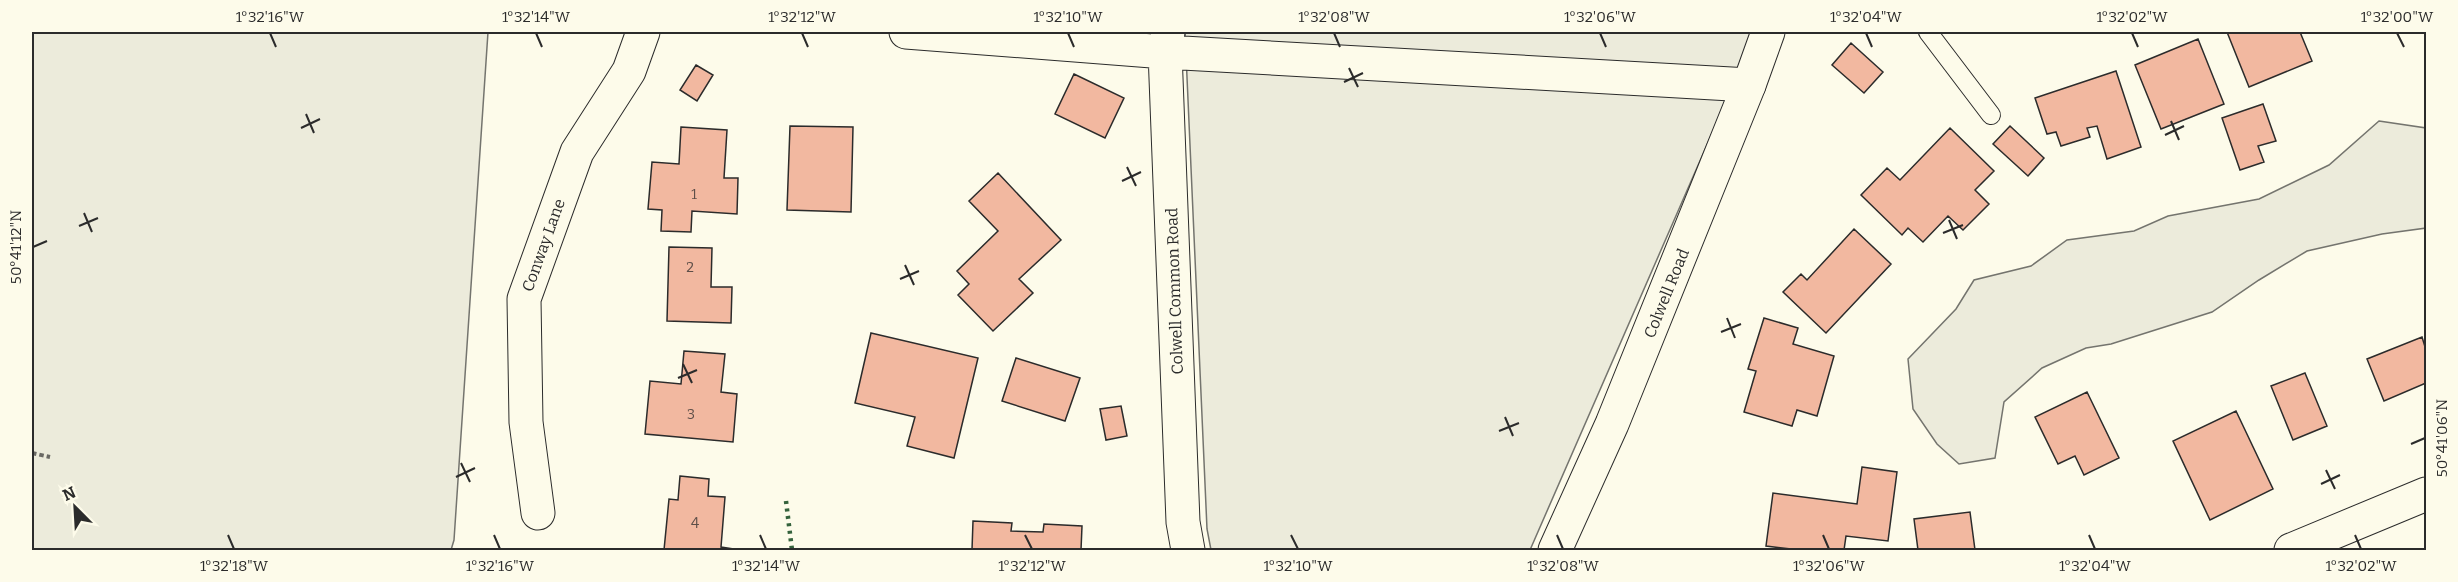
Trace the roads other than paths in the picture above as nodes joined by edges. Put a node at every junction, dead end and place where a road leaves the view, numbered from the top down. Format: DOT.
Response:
graph roads {
  1 [pos="643,32"];
  2 [pos="906,32"];
  3 [pos="1768,32"];
  4 [pos="1928,32"];
  5 [pos="1166,42"];
  6 [pos="1749,85"];
  7 [pos="1991,115"];
  8 [pos="2427,494"];
  9 [pos="538,513"];
  10 [pos="1188,550"];
  11 [pos="1555,550"];
  12 [pos="2291,550"];
  1 -- 9 [label="street, Conway Lane"];
  2 -- 5 [label="street"];
  3 -- 6 [label="street, Colwell Road"];
  4 -- 7 [label="lane"];
  5 -- 6 [label="street"];
  5 -- 10 [label="street, Colwell Common Road"];
  6 -- 11 [label="street, Colwell Road"];
  8 -- 12 [label="street"];
}
